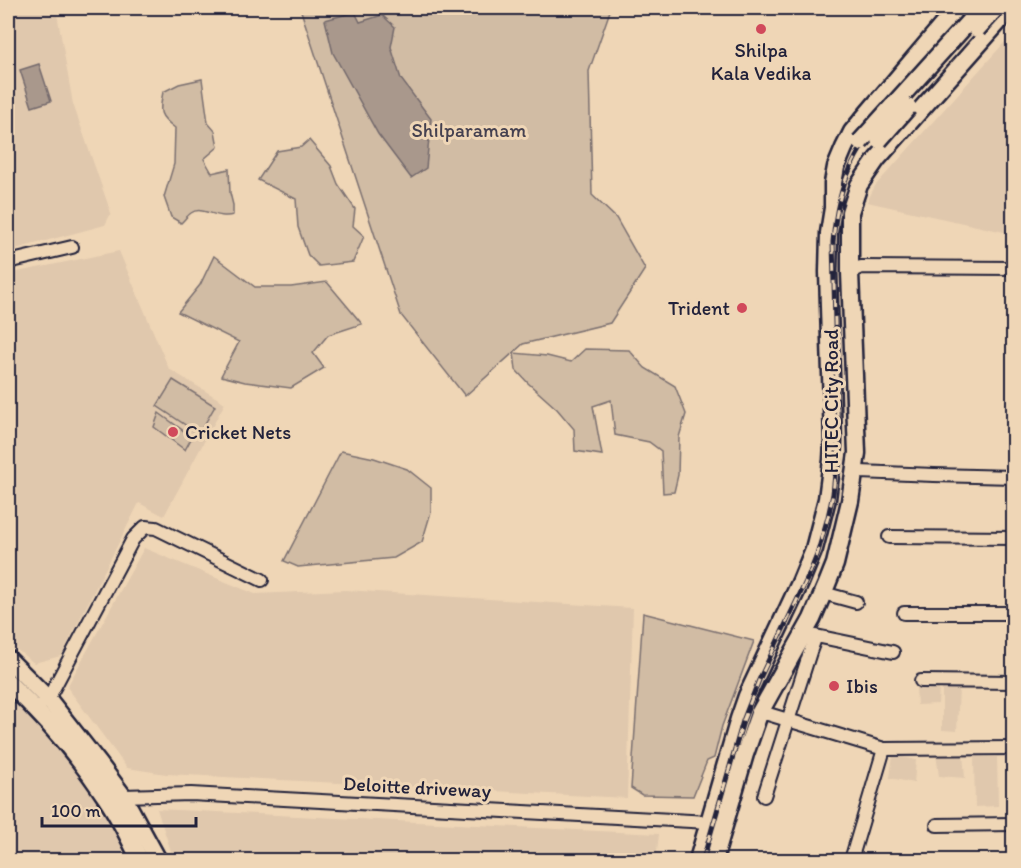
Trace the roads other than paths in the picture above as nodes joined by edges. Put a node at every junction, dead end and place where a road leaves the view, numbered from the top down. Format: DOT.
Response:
graph roads {
  1 [pos="981,8"];
  2 [pos="1007,9"];
  3 [pos="955,10"];
  4 [pos="986,36"];
  5 [pos="833,208"];
  6 [pos="850,212"];
  7 [pos="72,247"];
  8 [pos="8,262"];
  9 [pos="1014,268"];
  10 [pos="850,272"];
  11 [pos="853,474"];
  12 [pos="1014,477"];
  13 [pos="889,537"];
  14 [pos="1014,538"];
  15 [pos="262,580"];
  16 [pos="823,593"];
  17 [pos="856,602"];
  18 [pos="904,613"];
  19 [pos="1014,613"];
  20 [pos="891,650"];
  21 [pos="8,659"];
  22 [pos="921,681"];
  23 [pos="8,682"];
  24 [pos="1014,682"];
  25 [pos="42,704"];
  26 [pos="759,714"];
  27 [pos="788,721"];
  28 [pos="1014,748"];
  29 [pos="884,749"];
  30 [pos="764,796"];
  31 [pos="116,799"];
  32 [pos="709,822"];
  33 [pos="1014,824"];
  34 [pos="937,825"];
  35 [pos="141,861"];
  36 [pos="158,861"];
  37 [pos="698,861"];
  38 [pos="714,861"];
  39 [pos="851,861"];
  1 -- 5 [label="main road, bridge"];
  2 -- 4 [label="main road, HITEC City Road"];
  2 -- 6 [label="main road, bridge"];
  3 -- 4 [label="main road"];
  3 -- 5 [label="main road, HITEC City Road"];
  4 -- 6 [label="main road, HITEC City Road"];
  5 -- 32 [label="main road, HITEC City Road"];
  6 -- 10 [label="main road, HITEC City Road"];
  7 -- 8 [label="street"];
  9 -- 10 [label="street"];
  10 -- 11 [label="main road, HITEC City Road"];
  11 -- 12 [label="street"];
  11 -- 16 [label="main road, HITEC City Road"];
  13 -- 14 [label="street"];
  15 -- 25 [label="street"];
  16 -- 17 [label="street"];
  16 -- 26 [label="main road, HITEC City Road"];
  18 -- 19 [label="street"];
  20 -- 27 [label="street"];
  21 -- 25 [label="main road"];
  22 -- 24 [label="street"];
  23 -- 25 [label="main road"];
  25 -- 31 [label="main road"];
  26 -- 27 [label="street"];
  26 -- 38 [label="main road, HITEC City Road"];
  27 -- 29 [label="street"];
  27 -- 30 [label="street"];
  28 -- 29 [label="street"];
  29 -- 39 [label="street"];
  31 -- 32 [label="street, Deloitte driveway"];
  31 -- 35 [label="main road"];
  31 -- 36 [label="main road"];
  32 -- 37 [label="main road, HITEC City Road"];
  33 -- 34 [label="street"];
}
